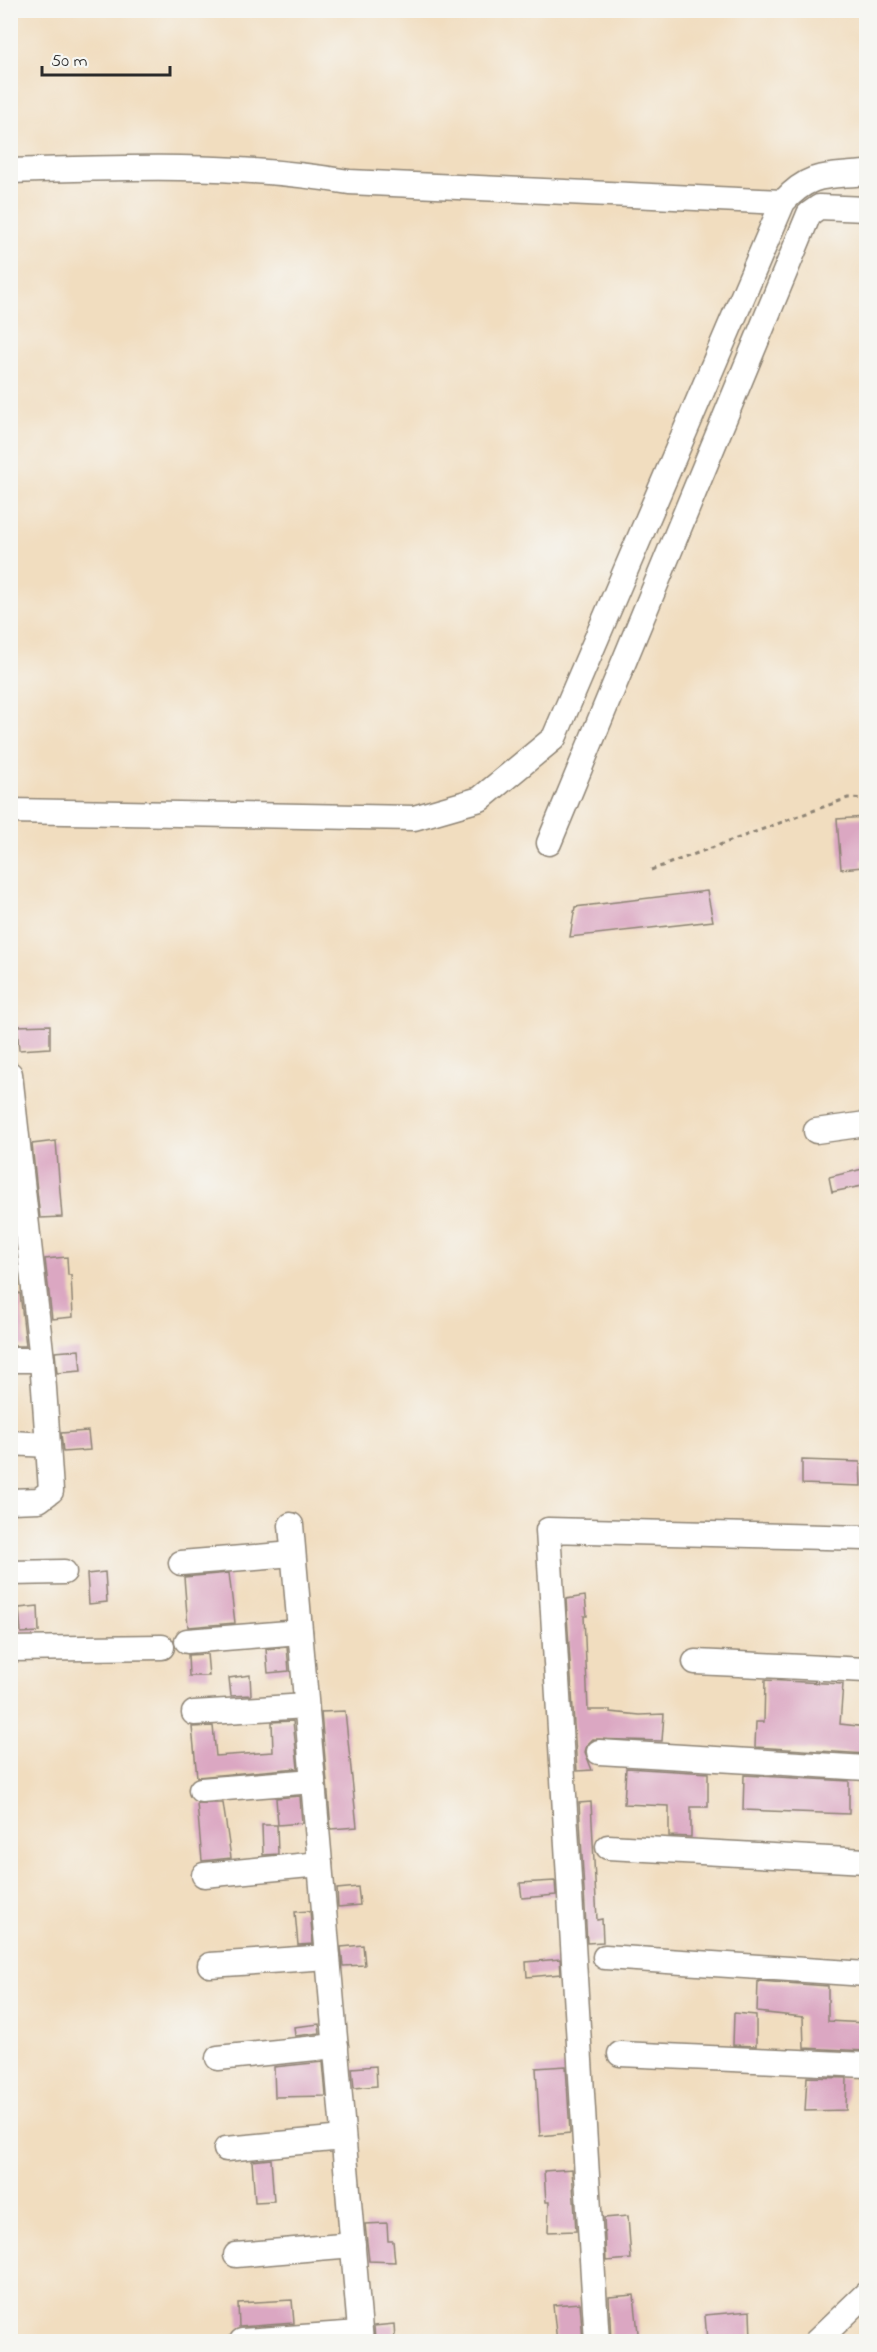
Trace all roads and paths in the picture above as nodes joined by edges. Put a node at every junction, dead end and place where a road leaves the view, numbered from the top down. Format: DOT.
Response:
graph roads {
  1 [pos="10,171"];
  2 [pos="867,173"];
  3 [pos="783,202"];
  4 [pos="867,209"];
  5 [pos="867,799"];
  6 [pos="10,811"];
  7 [pos="549,843"];
  8 [pos="651,870"];
  9 [pos="10,1074"];
  10 [pos="867,1124"];
  11 [pos="13,1126"];
  12 [pos="816,1131"];
  13 [pos="18,1205"];
  14 [pos="22,1281"];
  15 [pos="10,1360"];
  16 [pos="42,1360"];
  17 [pos="10,1443"];
  18 [pos="48,1445"];
  19 [pos="10,1501"];
  20 [pos="291,1525"];
  21 [pos="867,1538"];
  22 [pos="293,1554"];
  23 [pos="181,1563"];
  24 [pos="64,1572"];
  25 [pos="10,1574"];
  26 [pos="300,1632"];
  27 [pos="187,1641"];
  28 [pos="162,1647"];
  29 [pos="10,1648"];
  30 [pos="695,1662"];
  31 [pos="867,1670"];
  32 [pos="306,1706"];
  33 [pos="194,1713"];
  34 [pos="599,1752"];
  35 [pos="867,1768"];
  36 [pos="313,1781"];
  37 [pos="201,1790"];
  38 [pos="608,1847"];
  39 [pos="867,1861"];
  40 [pos="320,1864"];
  41 [pos="204,1875"];
  42 [pos="328,1957"];
  43 [pos="605,1957"];
  44 [pos="210,1965"];
  45 [pos="867,1974"];
  46 [pos="336,2046"];
  47 [pos="620,2054"];
  48 [pos="218,2058"];
  49 [pos="867,2065"];
  50 [pos="343,2138"];
  51 [pos="226,2149"];
  52 [pos="352,2245"];
  53 [pos="236,2255"];
  54 [pos="867,2295"];
  55 [pos="361,2337"];
  56 [pos="242,2341"];
  57 [pos="597,2342"];
  58 [pos="816,2342"];
  1 -- 3 [label="street"];
  2 -- 3 [label="street"];
  3 -- 6 [label="street"];
  4 -- 7 [label="street"];
  5 -- 8 [label="path"];
  9 -- 11 [label="street"];
  10 -- 12 [label="street"];
  11 -- 13 [label="street"];
  13 -- 14 [label="street"];
  14 -- 16 [label="street"];
  15 -- 16 [label="street"];
  16 -- 18 [label="street"];
  17 -- 18 [label="street"];
  18 -- 19 [label="street"];
  20 -- 22 [label="street"];
  21 -- 57 [label="street"];
  22 -- 23 [label="street"];
  22 -- 26 [label="street"];
  24 -- 25 [label="street"];
  26 -- 27 [label="street"];
  26 -- 32 [label="street"];
  28 -- 29 [label="street"];
  30 -- 31 [label="street"];
  32 -- 33 [label="street"];
  32 -- 36 [label="street"];
  34 -- 35 [label="street"];
  36 -- 37 [label="street"];
  36 -- 40 [label="street"];
  38 -- 39 [label="street"];
  40 -- 41 [label="street"];
  40 -- 42 [label="street"];
  42 -- 44 [label="street"];
  42 -- 46 [label="street"];
  43 -- 45 [label="street"];
  46 -- 48 [label="street"];
  46 -- 50 [label="street"];
  47 -- 49 [label="street"];
  50 -- 51 [label="street"];
  50 -- 52 [label="street"];
  52 -- 53 [label="street"];
  52 -- 55 [label="street"];
  54 -- 58 [label="street"];
  55 -- 56 [label="street"];
}
